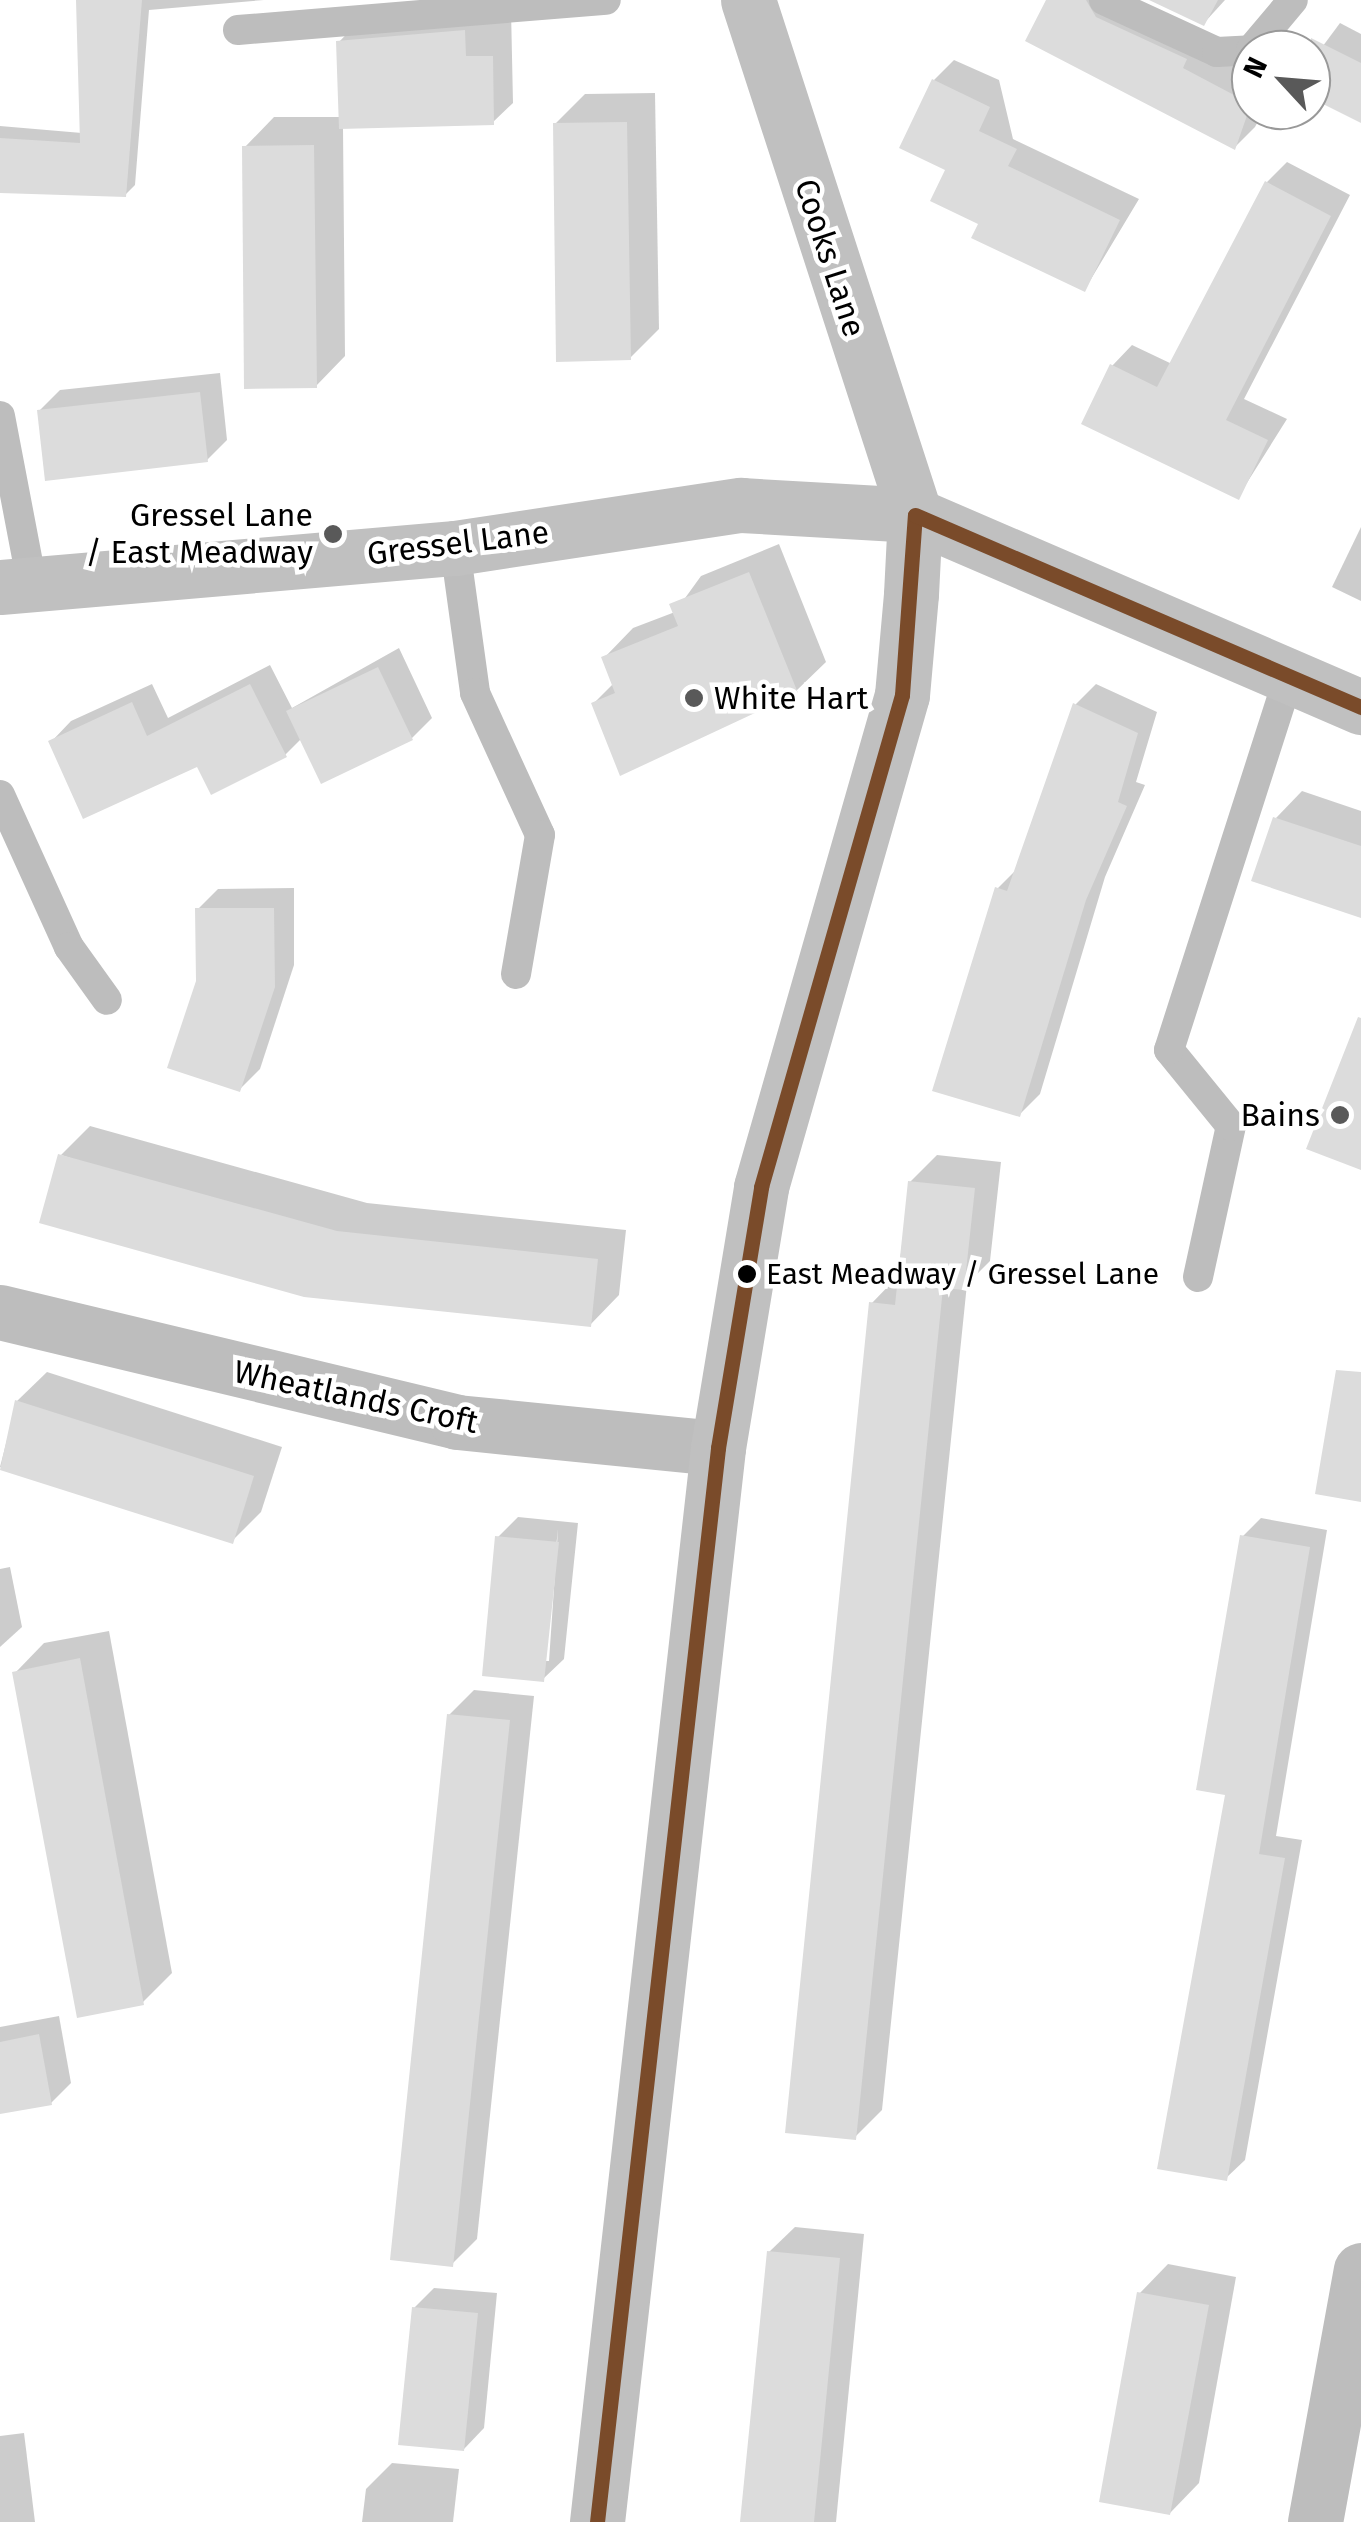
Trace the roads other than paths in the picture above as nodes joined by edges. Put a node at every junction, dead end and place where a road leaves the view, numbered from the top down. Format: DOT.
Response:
graph roads {
  1 [pos="606,0"];
  2 [pos="748,0"];
  3 [pos="1104,0"];
  4 [pos="1294,0"];
  5 [pos="238,30"];
  6 [pos="1268,30"];
  7 [pos="1231,51"];
  8 [pos="0,416"];
  9 [pos="915,515"];
  10 [pos="455,548"];
  11 [pos="16,586"];
  12 [pos="1289,676"];
  13 [pos="1361,707"];
  14 [pos="0,795"];
  15 [pos="516,974"];
  16 [pos="107,1000"];
  17 [pos="1198,1277"];
  18 [pos="0,1312"];
  19 [pos="718,1448"];
  20 [pos="1361,2270"];
  21 [pos="597,2522"];
  22 [pos="1314,2522"];
  1 -- 5 [label="lane"];
  2 -- 9 [label="street, Cooks Lane"];
  3 -- 7 [label="lane"];
  4 -- 6 [label="lane"];
  8 -- 11 [label="lane"];
  9 -- 10 [label="street, Gressel Lane"];
  9 -- 12 [label="street"];
  9 -- 19 [label="street"];
  10 -- 11 [label="street, Gressel Lane"];
  10 -- 15 [label="lane"];
  12 -- 13 [label="street"];
  12 -- 17 [label="lane"];
  14 -- 16 [label="lane"];
  18 -- 19 [label="street, Wheatlands Croft"];
  19 -- 21 [label="street"];
  20 -- 22 [label="street"];
}
